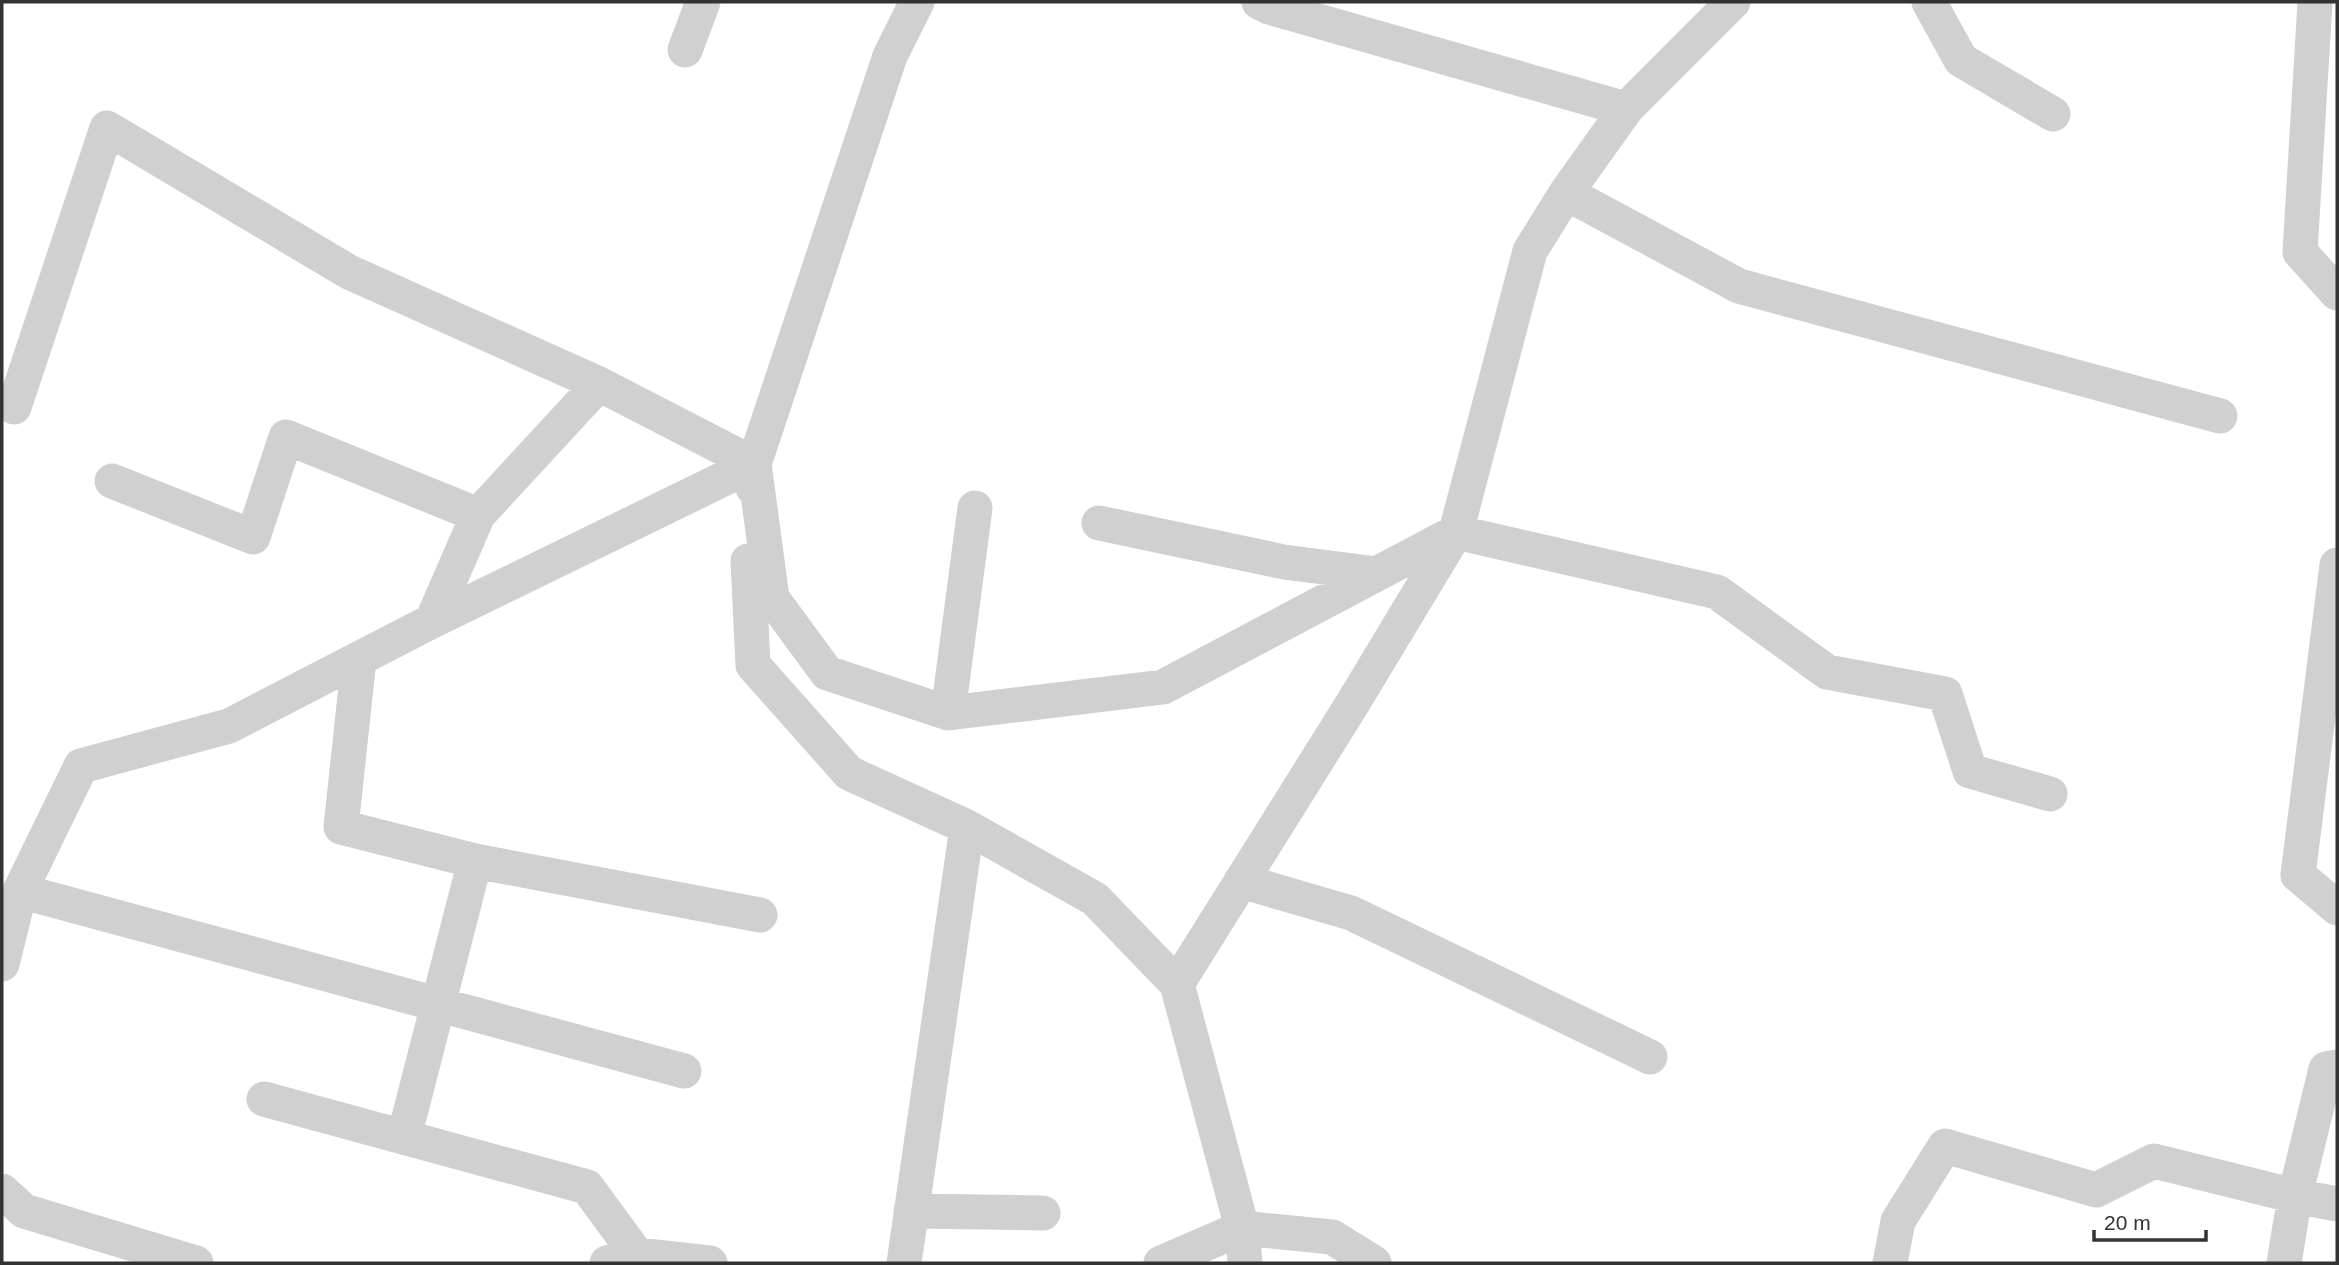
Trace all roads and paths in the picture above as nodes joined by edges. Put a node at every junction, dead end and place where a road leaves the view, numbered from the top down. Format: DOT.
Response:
graph roads {
  1 [pos="703,2"];
  2 [pos="917,2"];
  3 [pos="1259,2"];
  4 [pos="1733,2"];
  5 [pos="1929,2"];
  6 [pos="2315,2"];
  7 [pos="685,50"];
  8 [pos="1626,109"];
  9 [pos="2053,114"];
  10 [pos="1566,192"];
  11 [pos="2337,293"];
  12 [pos="599,384"];
  13 [pos="13,407"];
  14 [pos="2220,416"];
  15 [pos="754,464"];
  16 [pos="112,481"];
  17 [pos="975,508"];
  18 [pos="478,515"];
  19 [pos="1099,523"];
  20 [pos="1456,532"];
  21 [pos="2337,565"];
  22 [pos="1377,574"];
  23 [pos="432,621"];
  24 [pos="2333,636"];
  25 [pos="359,659"];
  26 [pos="948,713"];
  27 [pos="2050,794"];
  28 [pos="967,827"];
  29 [pos="475,861"];
  30 [pos="1241,881"];
  31 [pos="20,891"];
  32 [pos="2337,908"];
  33 [pos="760,915"];
  34 [pos="2,964"];
  35 [pos="1177,985"];
  36 [pos="439,1005"];
  37 [pos="1650,1057"];
  38 [pos="2337,1067"];
  39 [pos="684,1071"];
  40 [pos="264,1099"];
  41 [pos="404,1137"];
  42 [pos="2,1191"];
  43 [pos="2295,1196"];
  44 [pos="2337,1204"];
  45 [pos="911,1211"];
  46 [pos="1044,1213"];
  47 [pos="1242,1228"];
  48 [pos="622,1259"];
  49 [pos="196,1263"];
  50 [pos="710,1263"];
  51 [pos="904,1263"];
  52 [pos="1161,1263"];
  53 [pos="1245,1263"];
  54 [pos="1374,1263"];
  55 [pos="1890,1263"];
  56 [pos="2284,1263"];
  1 -- 7 [label="street"];
  2 -- 15 [label="street"];
  3 -- 8 [label="street"];
  4 -- 8 [label="street"];
  5 -- 9 [label="street"];
  6 -- 11 [label="street"];
  8 -- 10 [label="street"];
  10 -- 14 [label="street"];
  10 -- 20 [label="street"];
  12 -- 13 [label="street"];
  12 -- 15 [label="street"];
  12 -- 18 [label="street"];
  15 -- 23 [label="street"];
  15 -- 26 [label="street"];
  15 -- 28 [label="street"];
  16 -- 18 [label="street"];
  17 -- 26 [label="street"];
  18 -- 23 [label="street"];
  19 -- 22 [label="street"];
  20 -- 22 [label="street"];
  20 -- 27 [label="street"];
  20 -- 30 [label="street"];
  21 -- 24 [label="street"];
  22 -- 26 [label="street"];
  23 -- 25 [label="street"];
  24 -- 32 [label="street"];
  25 -- 29 [label="street"];
  25 -- 31 [label="street"];
  28 -- 35 [label="street"];
  28 -- 45 [label="street"];
  29 -- 33 [label="street"];
  29 -- 36 [label="street"];
  30 -- 35 [label="street"];
  30 -- 37 [label="street"];
  31 -- 34 [label="street"];
  31 -- 36 [label="street"];
  35 -- 47 [label="street"];
  36 -- 39 [label="street"];
  36 -- 41 [label="street"];
  38 -- 43 [label="street"];
  40 -- 41 [label="street"];
  41 -- 48 [label="street"];
  42 -- 49 [label="street"];
  43 -- 44 [label="street"];
  43 -- 55 [label="street"];
  43 -- 56 [label="street"];
  45 -- 46 [label="street"];
  45 -- 51 [label="street"];
  47 -- 52 [label="street"];
  47 -- 53 [label="street"];
  47 -- 54 [label="street"];
  48 -- 50 [label="street"];
}
